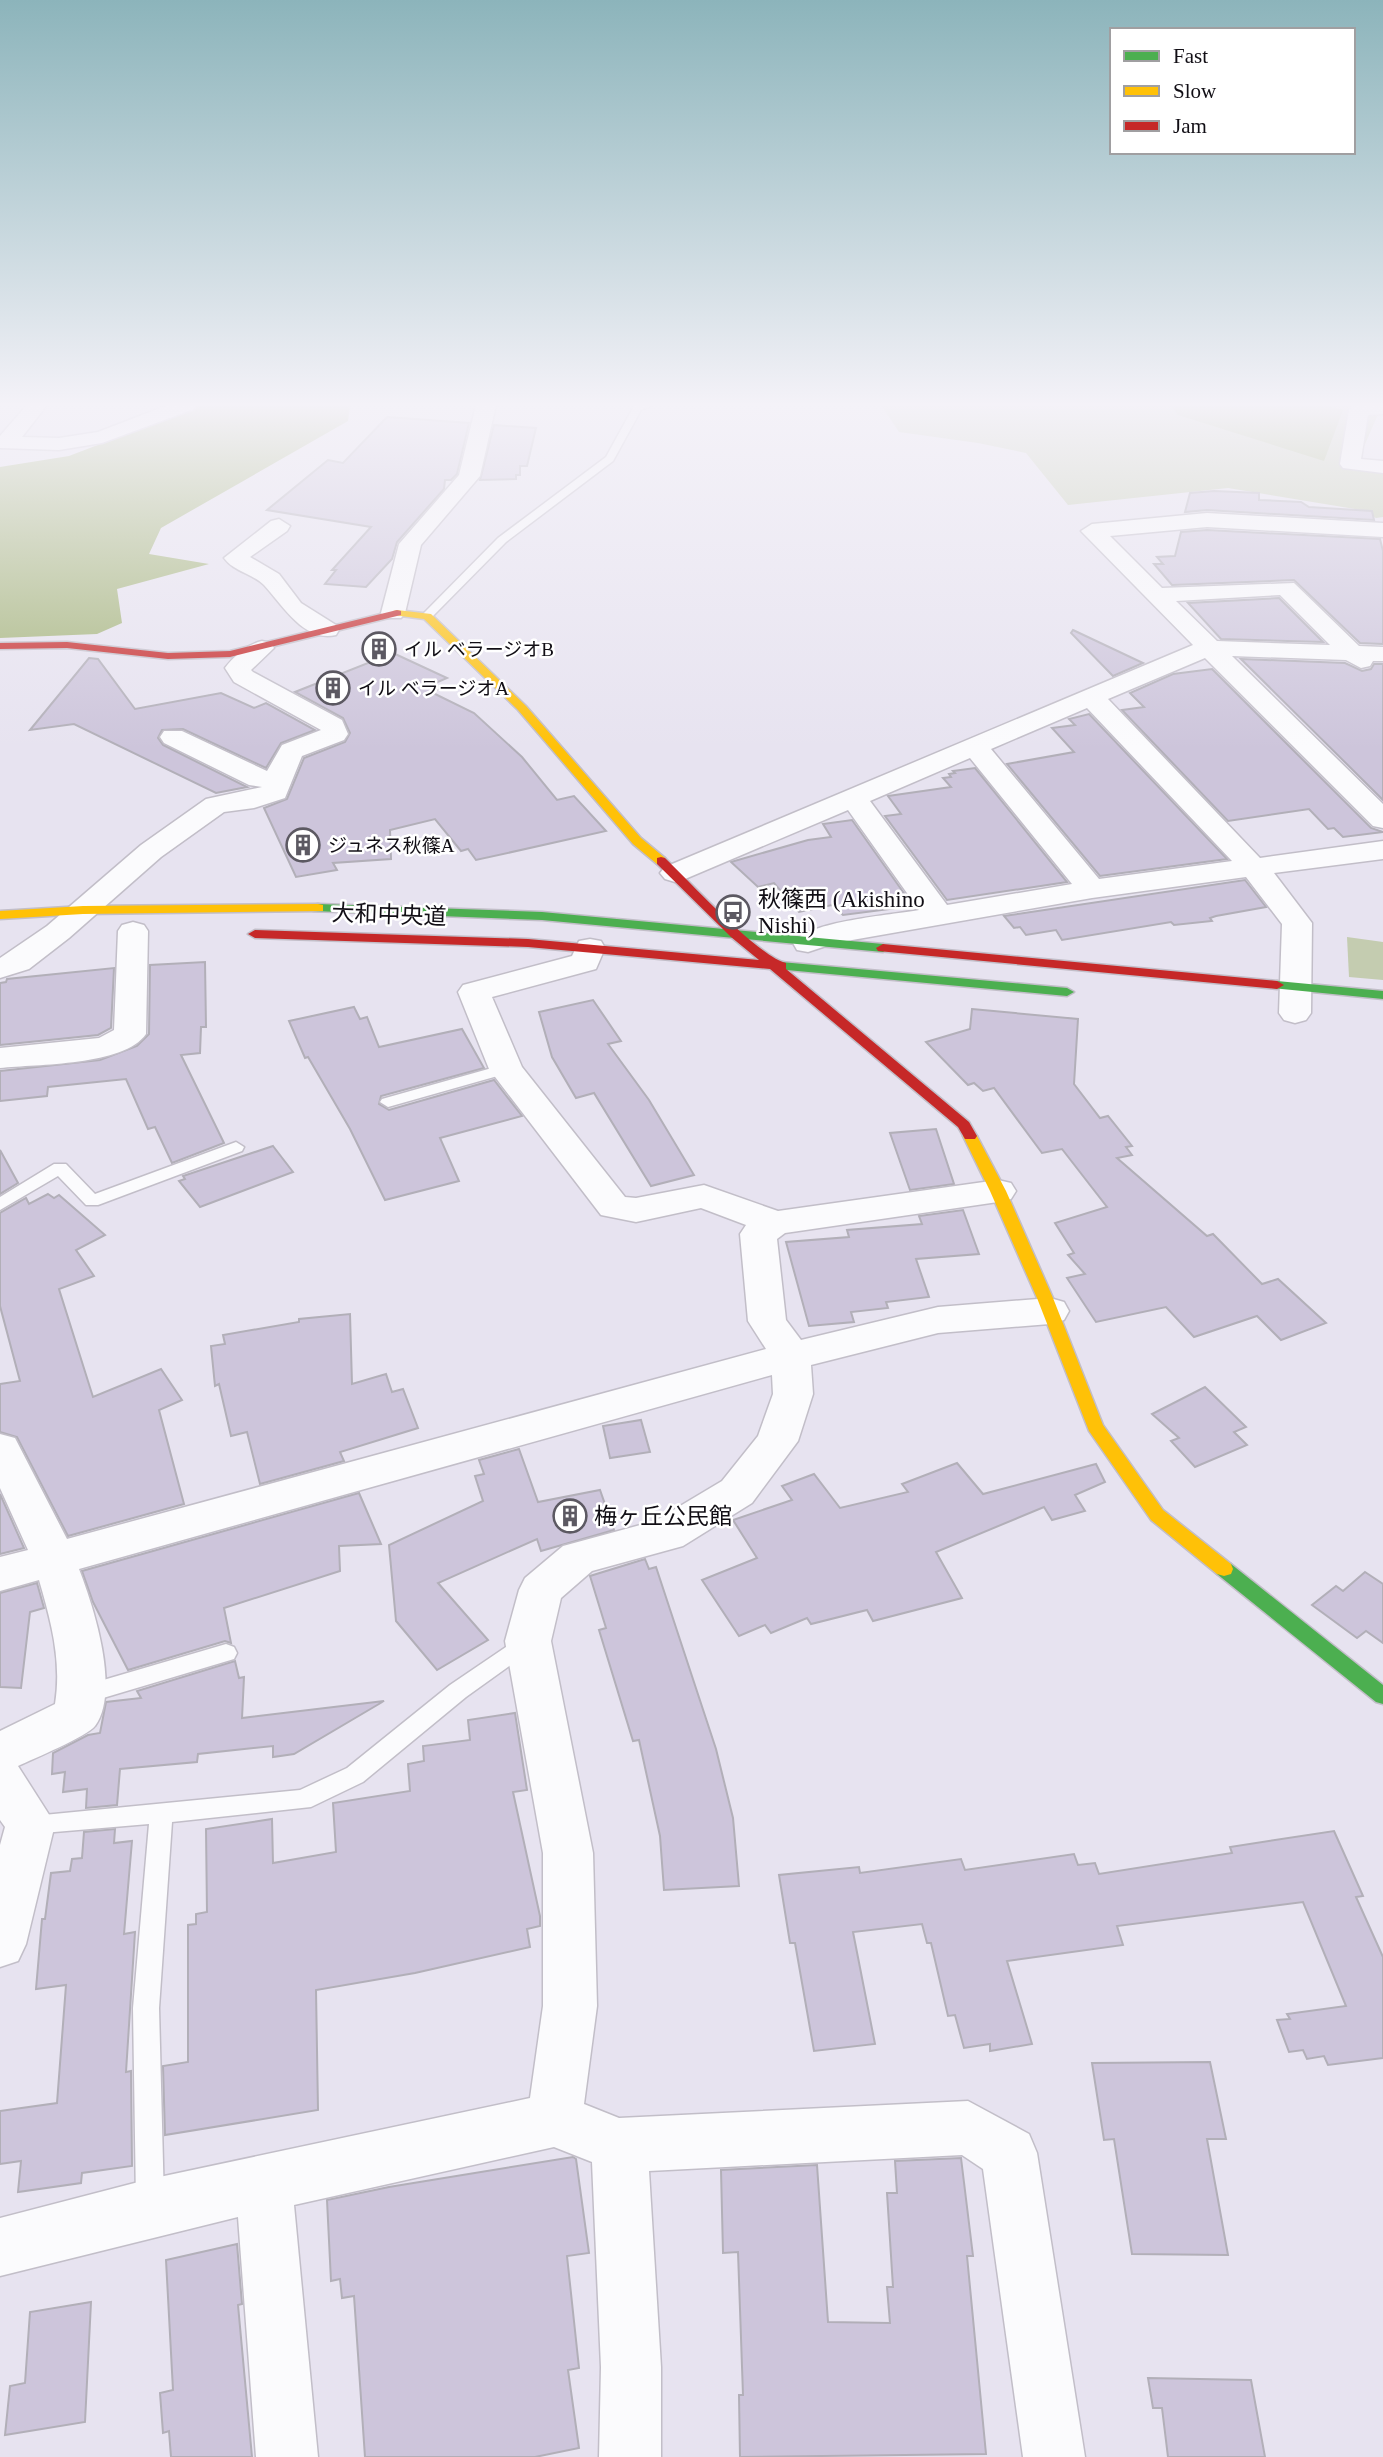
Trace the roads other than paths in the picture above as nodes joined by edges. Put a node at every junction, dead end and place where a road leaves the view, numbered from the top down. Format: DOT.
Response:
graph roads {
  1 [pos="431,520"];
  2 [pos="529,520"];
  3 [pos="279,526"];
  4 [pos="1383,530"];
  5 [pos="1154,596"];
  6 [pos="393,613"];
  7 [pos="427,616"];
  8 [pos="327,630"];
  9 [pos="0,646"];
  10 [pos="1208,648"];
  11 [pos="262,649"];
  12 [pos="1352,653"];
  13 [pos="1383,654"];
  14 [pos="1383,678"];
  15 [pos="1091,697"];
  16 [pos="173,737"];
  17 [pos="974,745"];
  18 [pos="278,779"];
  19 [pos="853,797"];
  20 [pos="1383,820"];
  21 [pos="1383,850"];
  22 [pos="1254,868"];
  23 [pos="675,873"];
  24 [pos="1092,889"];
  25 [pos="0,915"];
  26 [pos="939,916"];
  27 [pos="74,924"];
  28 [pos="894,924"];
  29 [pos="133,931"];
  30 [pos="232,933"];
  31 [pos="23,934"];
  32 [pos="736,934"];
  33 [pos="808,943"];
  34 [pos="590,948"];
  35 [pos="909,951"];
  36 [pos="775,968"];
  37 [pos="0,969"];
  38 [pos="1078,993"];
  39 [pos="1383,995"];
  40 [pos="1295,1006"];
  41 [pos="0,1058"];
  42 [pos="506,1069"];
  43 [pos="388,1102"];
  44 [pos="236,1147"];
  45 [pos="998,1191"];
  46 [pos="0,1205"];
  47 [pos="775,1223"];
  48 [pos="1050,1311"];
  49 [pos="791,1356"];
  50 [pos="0,1449"];
  51 [pos="56,1560"];
  52 [pos="0,1574"];
  53 [pos="528,1641"];
  54 [pos="226,1653"];
  55 [pos="83,1695"];
  56 [pos="1383,1696"];
  57 [pos="0,1753"];
  58 [pos="0,1779"];
  59 [pos="161,1814"];
  60 [pos="30,1824"];
  61 [pos="0,1944"];
  62 [pos="554,2120"];
  63 [pos="619,2145"];
  64 [pos="264,2183"];
  65 [pos="150,2208"];
  66 [pos="0,2247"];
  67 [pos="287,2457"];
  68 [pos="630,2457"];
  69 [pos="1054,2457"];
  1 -- 6 [label="street"];
  2 -- 7 [label="lane"];
  3 -- 8 [label="street"];
  4 -- 5 [label="street"];
  5 -- 10 [label="street"];
  5 -- 12 [label="street"];
  6 -- 7 [label="street"];
  6 -- 8 [label="street"];
  7 -- 23 [label="street"];
  8 -- 11 [label="street"];
  9 -- 11 [label="street"];
  10 -- 12 [label="street"];
  10 -- 15 [label="street"];
  10 -- 20 [label="street"];
  11 -- 18 [label="street"];
  12 -- 13 [label="street"];
  12 -- 14 [label="street"];
  15 -- 17 [label="street"];
  15 -- 22 [label="street"];
  16 -- 18 [label="street"];
  17 -- 19 [label="street"];
  17 -- 24 [label="street"];
  18 -- 27 [label="street"];
  19 -- 23 [label="street"];
  19 -- 26 [label="street"];
  21 -- 22 [label="street"];
  22 -- 24 [label="street"];
  22 -- 40 [label="street"];
  23 -- 32 [label="street"];
  24 -- 26 [label="street"];
  25 -- 27 [label="street, 大和中央道"];
  26 -- 28 [label="street"];
  27 -- 31 [label="street, 大和中央道"];
  27 -- 32 [label="street, 大和中央道"];
  27 -- 37 [label="street"];
  28 -- 33 [label="street"];
  28 -- 35 [label="street"];
  29 -- 41 [label="street"];
  30 -- 34 [label="street, 大和中央道"];
  32 -- 33 [label="street, 大和中央道"];
  32 -- 36 [label="street"];
  33 -- 35 [label="street, 大和中央道"];
  34 -- 36 [label="street, 大和中央道"];
  34 -- 42 [label="street"];
  35 -- 40 [label="street, 大和中央道"];
  36 -- 38 [label="street, 大和中央道"];
  36 -- 45 [label="street"];
  39 -- 40 [label="street, 大和中央道"];
  42 -- 43 [label="lane"];
  42 -- 47 [label="street"];
  44 -- 46 [label="lane"];
  45 -- 47 [label="street"];
  45 -- 48 [label="street"];
  47 -- 49 [label="street"];
  48 -- 49 [label="street"];
  48 -- 56 [label="street"];
  49 -- 51 [label="street"];
  49 -- 53 [label="street"];
  50 -- 51 [label="street"];
  51 -- 52 [label="street"];
  51 -- 55 [label="street"];
  53 -- 59 [label="lane"];
  53 -- 62 [label="street"];
  54 -- 55 [label="lane"];
  55 -- 57 [label="street"];
  58 -- 60 [label="street"];
  59 -- 60 [label="lane"];
  59 -- 65 [label="lane"];
  60 -- 61 [label="street"];
  62 -- 63 [label="street"];
  62 -- 64 [label="street"];
  63 -- 68 [label="street"];
  63 -- 69 [label="street"];
  64 -- 65 [label="street"];
  64 -- 67 [label="street"];
  65 -- 66 [label="street"];
}
